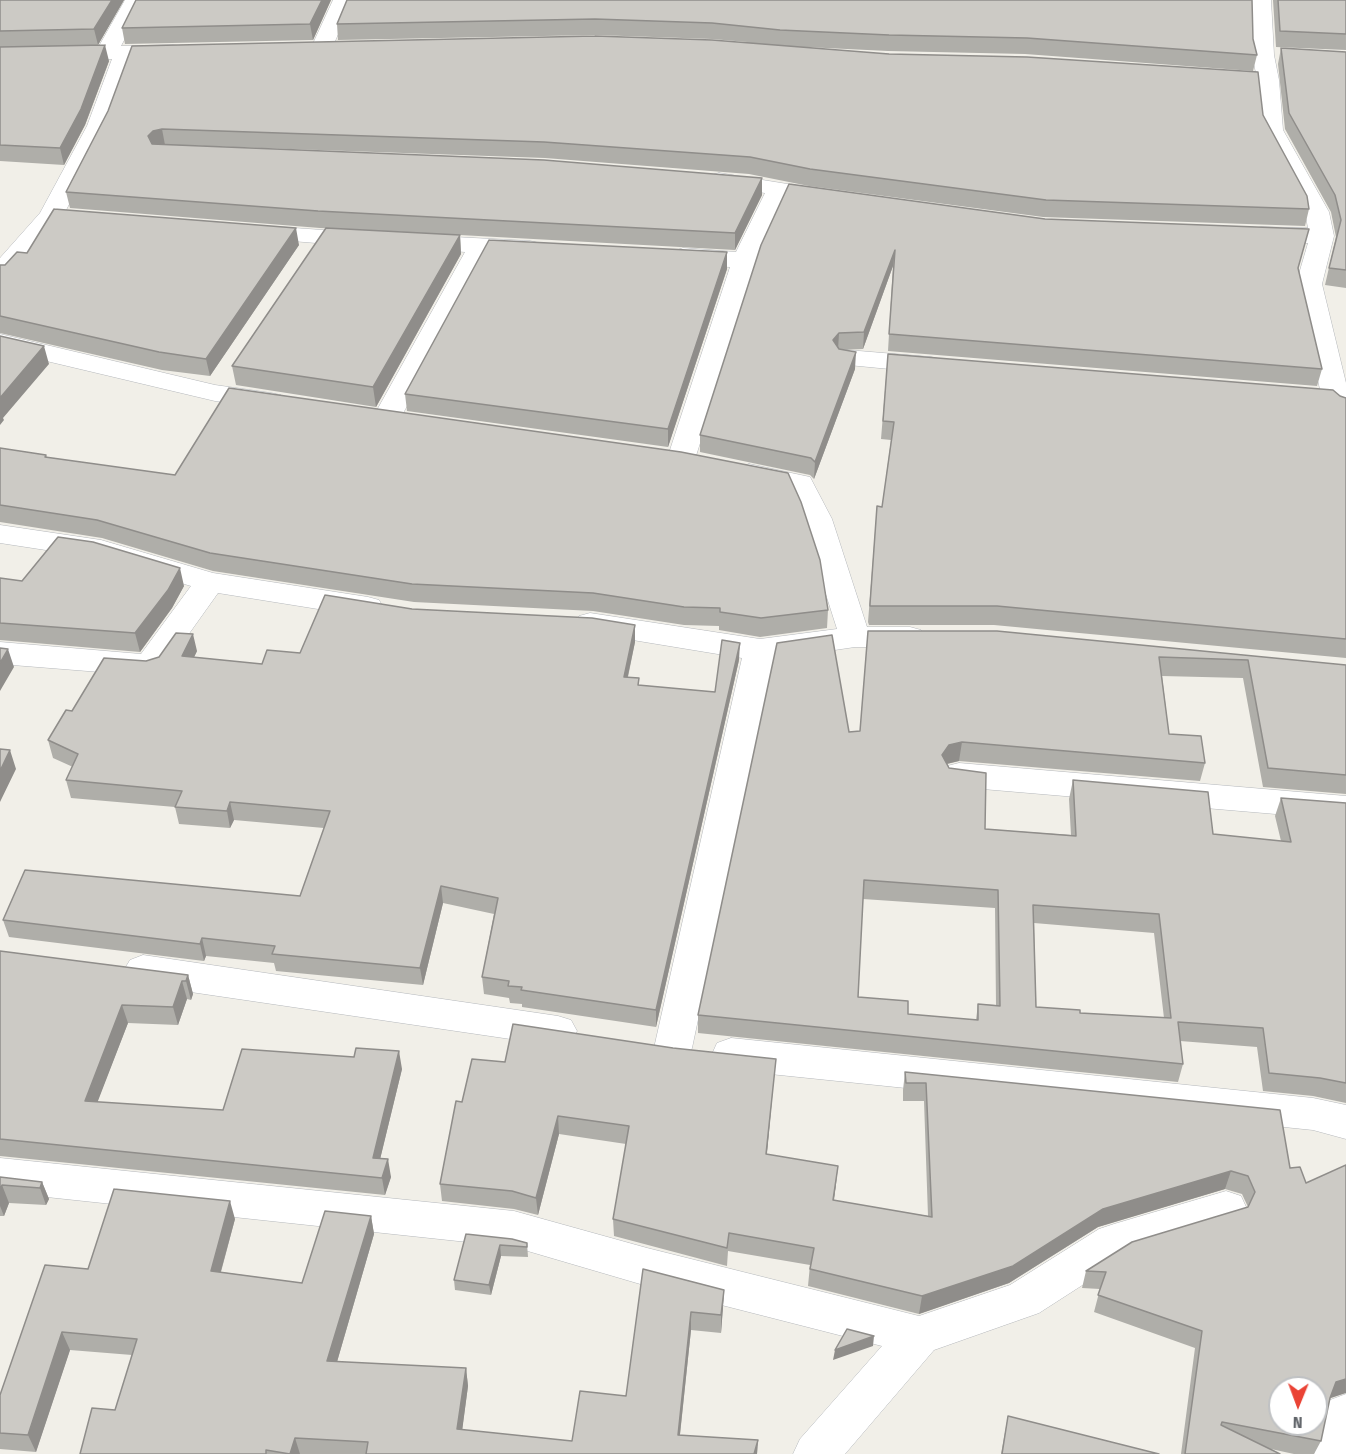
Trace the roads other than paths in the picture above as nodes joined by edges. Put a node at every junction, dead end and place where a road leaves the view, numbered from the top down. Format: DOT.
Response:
graph roads {
  1 [pos="135,0"];
  2 [pos="343,0"];
  3 [pos="1261,0"];
  4 [pos="298,50"];
  5 [pos="194,51"];
  6 [pos="116,52"];
  7 [pos="0,55"];
  8 [pos="1197,76"];
  9 [pos="1268,80"];
  10 [pos="693,178"];
  11 [pos="779,189"];
  12 [pos="856,201"];
  13 [pos="227,230"];
  14 [pos="1240,233"];
  15 [pos="1322,236"];
  16 [pos="481,246"];
  17 [pos="553,249"];
  18 [pos="661,255"];
  19 [pos="745,260"];
  20 [pos="0,273"];
  21 [pos="0,342"];
  22 [pos="847,358"];
  23 [pos="954,367"];
  24 [pos="1332,400"];
  25 [pos="295,405"];
  26 [pos="386,419"];
  27 [pos="0,534"];
  28 [pos="210,582"];
  29 [pos="391,611"];
  30 [pos="557,622"];
  31 [pos="855,637"];
  32 [pos="936,637"];
  33 [pos="760,650"];
  34 [pos="0,653"];
  35 [pos="959,775"];
  36 [pos="1346,808"];
  37 [pos="106,966"];
  38 [pos="591,1036"];
  39 [pos="1346,1122"];
  40 [pos="0,1175"];
  41 [pos="1227,1209"];
  42 [pos="919,1336"];
  43 [pos="1346,1415"];
  44 [pos="816,1454"];
  45 [pos="1337,1454"];
  1 -- 6 [label="street"];
  2 -- 4 [label="street"];
  3 -- 9 [label="street"];
  5 -- 6 [label="street"];
  6 -- 7 [label="street"];
  6 -- 20 [label="street"];
  8 -- 9 [label="street"];
  9 -- 15 [label="street"];
  10 -- 11 [label="street"];
  11 -- 12 [label="street"];
  11 -- 19 [label="street"];
  13 -- 16 [label="street"];
  14 -- 15 [label="street"];
  15 -- 24 [label="street"];
  16 -- 17 [label="street"];
  16 -- 26 [label="street"];
  18 -- 19 [label="street"];
  19 -- 31 [label="street"];
  21 -- 25 [label="street"];
  22 -- 23 [label="street"];
  27 -- 28 [label="street"];
  28 -- 29 [label="street"];
  28 -- 34 [label="street"];
  30 -- 33 [label="street"];
  31 -- 32 [label="street"];
  31 -- 33 [label="street"];
  33 -- 39 [label="street"];
  35 -- 36 [label="street"];
  37 -- 38 [label="street"];
  40 -- 42 [label="street"];
  41 -- 42 [label="street"];
  42 -- 44 [label="street"];
  43 -- 45 [label="street"];
}
